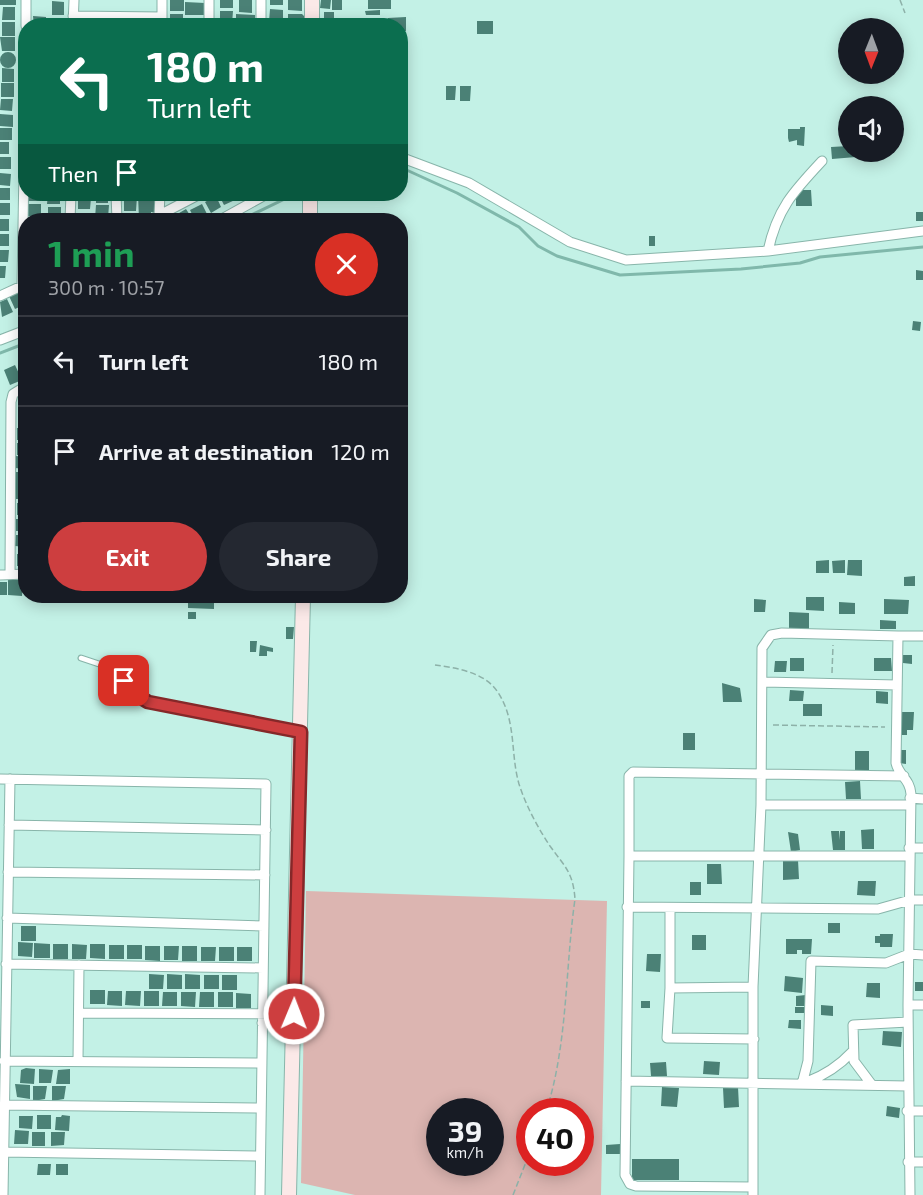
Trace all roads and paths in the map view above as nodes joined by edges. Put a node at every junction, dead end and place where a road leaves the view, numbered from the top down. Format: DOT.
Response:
graph roads {
  1 [pos="26,0"];
  2 [pos="74,0"];
  3 [pos="162,0"];
  4 [pos="209,0"];
  5 [pos="261,0"];
  6 [pos="312,0"];
  7 [pos="900,0"];
  8 [pos="905,13"];
  9 [pos="26,18"];
  10 [pos="73,18"];
  11 [pos="162,18"];
  12 [pos="209,18"];
  13 [pos="261,18"];
  14 [pos="312,18"];
  15 [pos="408,160"];
  16 [pos="822,161"];
  17 [pos="186,201"];
  18 [pos="254,201"];
  19 [pos="163,213"];
  20 [pos="233,213"];
  21 [pos="923,231"];
  22 [pos="768,251"];
  23 [pos="18,288"];
  24 [pos="0,296"];
  25 [pos="18,333"];
  26 [pos="0,340"];
  27 [pos="18,391"];
  28 [pos="5,574"];
  29 [pos="303,603"];
  30 [pos="834,635"];
  31 [pos="898,636"];
  32 [pos="923,636"];
  33 [pos="81,658"];
  34 [pos="435,665"];
  35 [pos="764,682"];
  36 [pos="832,683"];
  37 [pos="897,685"];
  38 [pos="763,725"];
  39 [pos="896,727"];
  40 [pos="301,732"];
  41 [pos="761,775"];
  42 [pos="904,776"];
  43 [pos="5,779"];
  44 [pos="923,799"];
  45 [pos="910,801"];
  46 [pos="761,805"];
  47 [pos="9,825"];
  48 [pos="266,830"];
  49 [pos="923,848"];
  50 [pos="909,852"];
  51 [pos="629,856"];
  52 [pos="757,857"];
  53 [pos="8,872"];
  54 [pos="265,874"];
  55 [pos="910,900"];
  56 [pos="923,900"];
  57 [pos="627,907"];
  58 [pos="670,908"];
  59 [pos="756,909"];
  60 [pos="7,918"];
  61 [pos="264,926"];
  62 [pos="909,954"];
  63 [pos="923,954"];
  64 [pos="6,964"];
  65 [pos="80,965"];
  66 [pos="263,968"];
  67 [pos="753,987"];
  68 [pos="670,988"];
  69 [pos="908,1005"];
  70 [pos="923,1005"];
  71 [pos="79,1013"];
  72 [pos="262,1018"];
  73 [pos="294,1019"];
  74 [pos="908,1022"];
  75 [pos="754,1039"];
  76 [pos="852,1052"];
  77 [pos="4,1060"];
  78 [pos="78,1061"];
  79 [pos="262,1063"];
  80 [pos="626,1081"];
  81 [pos="754,1083"];
  82 [pos="802,1083"];
  83 [pos="872,1085"];
  84 [pos="908,1086"];
  85 [pos="550,1098"];
  86 [pos="3,1105"];
  87 [pos="261,1108"];
  88 [pos="907,1111"];
  89 [pos="923,1111"];
  90 [pos="3,1152"];
  91 [pos="260,1155"];
  92 [pos="908,1162"];
  93 [pos="923,1162"];
  94 [pos="521,1176"];
  95 [pos="753,1191"];
  96 [pos="3,1195"];
  97 [pos="260,1195"];
  98 [pos="289,1195"];
  99 [pos="513,1195"];
  100 [pos="910,1195"];
  1 -- 9 [label="street"];
  2 -- 10 [label="street"];
  3 -- 11 [label="street"];
  4 -- 12 [label="street"];
  5 -- 13 [label="street"];
  6 -- 14 [label="street"];
  7 -- 8 [label="path"];
  15 -- 22 [label="street"];
  16 -- 22 [label="street"];
  17 -- 19 [label="street"];
  18 -- 20 [label="street"];
  21 -- 22 [label="street"];
  23 -- 24 [label="street"];
  25 -- 26 [label="street"];
  27 -- 28 [label="street"];
  29 -- 40 [label="street"];
  30 -- 31 [label="street"];
  30 -- 35 [label="street"];
  30 -- 36 [label="path"];
  31 -- 32 [label="street"];
  31 -- 37 [label="street"];
  33 -- 40 [label="lane"];
  34 -- 85 [label="path"];
  35 -- 36 [label="street"];
  35 -- 38 [label="street"];
  36 -- 37 [label="street"];
  37 -- 39 [label="street"];
  38 -- 39 [label="path"];
  38 -- 41 [label="street"];
  39 -- 42 [label="street"];
  40 -- 73 [label="street"];
  41 -- 42 [label="street"];
  41 -- 46 [label="street"];
  41 -- 51 [label="street"];
  42 -- 45 [label="street"];
  43 -- 47 [label="street"];
  43 -- 48 [label="street"];
  44 -- 45 [label="street"];
  45 -- 46 [label="street"];
  45 -- 50 [label="street"];
  46 -- 52 [label="street"];
  47 -- 48 [label="street"];
  47 -- 53 [label="street"];
  48 -- 54 [label="street"];
  49 -- 50 [label="street"];
  50 -- 52 [label="street"];
  50 -- 55 [label="street"];
  51 -- 52 [label="street"];
  51 -- 57 [label="street"];
  52 -- 59 [label="street"];
  53 -- 54 [label="street"];
  53 -- 60 [label="street"];
  54 -- 61 [label="street"];
  55 -- 56 [label="street"];
  55 -- 59 [label="street"];
  55 -- 62 [label="street"];
  57 -- 58 [label="street"];
  57 -- 80 [label="street"];
  58 -- 59 [label="street"];
  58 -- 68 [label="street"];
  59 -- 67 [label="street"];
  60 -- 61 [label="street"];
  60 -- 64 [label="street"];
  61 -- 66 [label="street"];
  62 -- 63 [label="street"];
  62 -- 69 [label="street"];
  62 -- 82 [label="street"];
  64 -- 65 [label="street"];
  64 -- 77 [label="street"];
  65 -- 66 [label="street"];
  65 -- 71 [label="street"];
  66 -- 72 [label="street"];
  67 -- 68 [label="street"];
  67 -- 75 [label="street"];
  68 -- 75 [label="street"];
  69 -- 70 [label="street"];
  69 -- 74 [label="street"];
  71 -- 72 [label="street"];
  71 -- 78 [label="street"];
  72 -- 73 [label="street"];
  72 -- 79 [label="street"];
  73 -- 98 [label="street"];
  74 -- 76 [label="street"];
  74 -- 84 [label="street"];
  75 -- 81 [label="street"];
  76 -- 82 [label="street"];
  76 -- 83 [label="street"];
  77 -- 78 [label="street"];
  77 -- 86 [label="street"];
  78 -- 79 [label="street"];
  79 -- 87 [label="street"];
  80 -- 81 [label="street"];
  80 -- 95 [label="street"];
  81 -- 82 [label="street"];
  81 -- 95 [label="street"];
  82 -- 83 [label="street"];
  83 -- 84 [label="street"];
  84 -- 88 [label="street"];
  86 -- 87 [label="street"];
  86 -- 90 [label="street"];
  87 -- 91 [label="street"];
  88 -- 89 [label="street"];
  88 -- 92 [label="street"];
  90 -- 91 [label="street"];
  90 -- 96 [label="street"];
  91 -- 97 [label="street"];
  92 -- 93 [label="street"];
  92 -- 100 [label="street"];
  94 -- 99 [label="path"];
}
